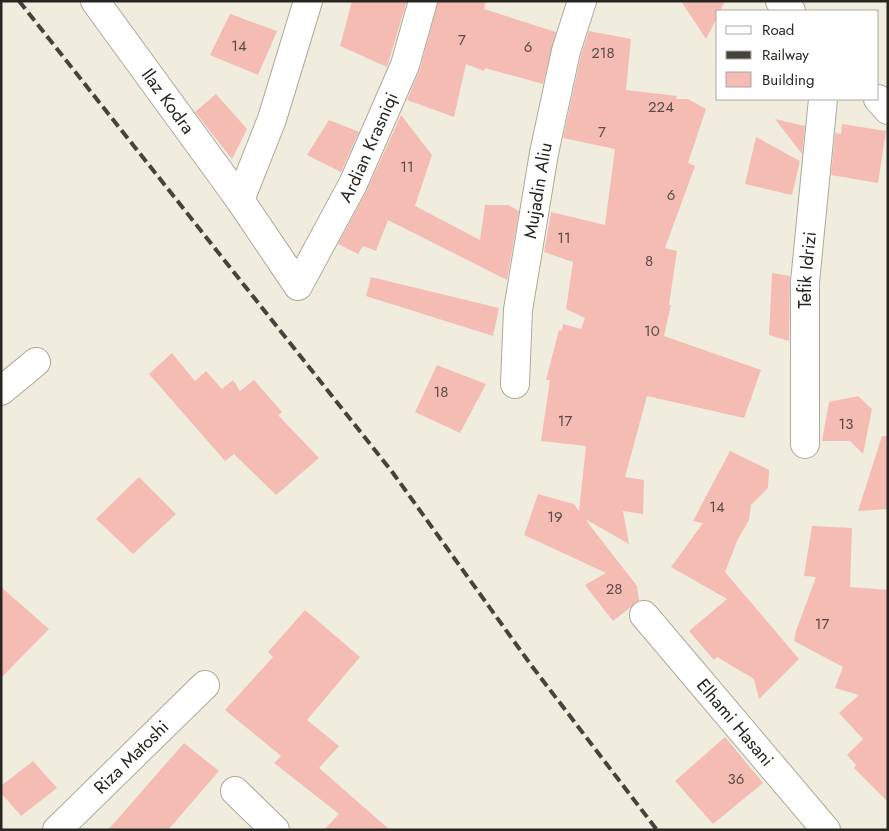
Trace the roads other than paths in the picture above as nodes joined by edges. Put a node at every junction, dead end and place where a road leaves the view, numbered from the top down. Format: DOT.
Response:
graph roads {
  1 [pos="95,1"];
  2 [pos="308,1"];
  3 [pos="423,1"];
  4 [pos="582,1"];
  5 [pos="780,1"];
  6 [pos="790,10"];
  7 [pos="823,100"];
  8 [pos="879,100"];
  9 [pos="888,110"];
  10 [pos="240,200"];
  11 [pos="298,286"];
  12 [pos="36,362"];
  13 [pos="515,384"];
  14 [pos="1,391"];
  15 [pos="805,444"];
  16 [pos="644,615"];
  17 [pos="205,684"];
  18 [pos="235,790"];
  19 [pos="57,830"];
  20 [pos="275,830"];
  21 [pos="826,830"];
  1 -- 10 [label="street, Ilaz Kodra"];
  2 -- 10 [label="street"];
  3 -- 11 [label="street, Ardian Krasniqi"];
  4 -- 13 [label="street, Mujadin Aliu"];
  5 -- 6 [label="street"];
  7 -- 15 [label="street, Tefik Idrizi"];
  8 -- 9 [label="street"];
  10 -- 11 [label="street, Ilaz Kodra"];
  12 -- 14 [label="street"];
  16 -- 21 [label="street, Elhami Hasani"];
  17 -- 19 [label="street, Riza Matoshi"];
  18 -- 20 [label="street"];
}
